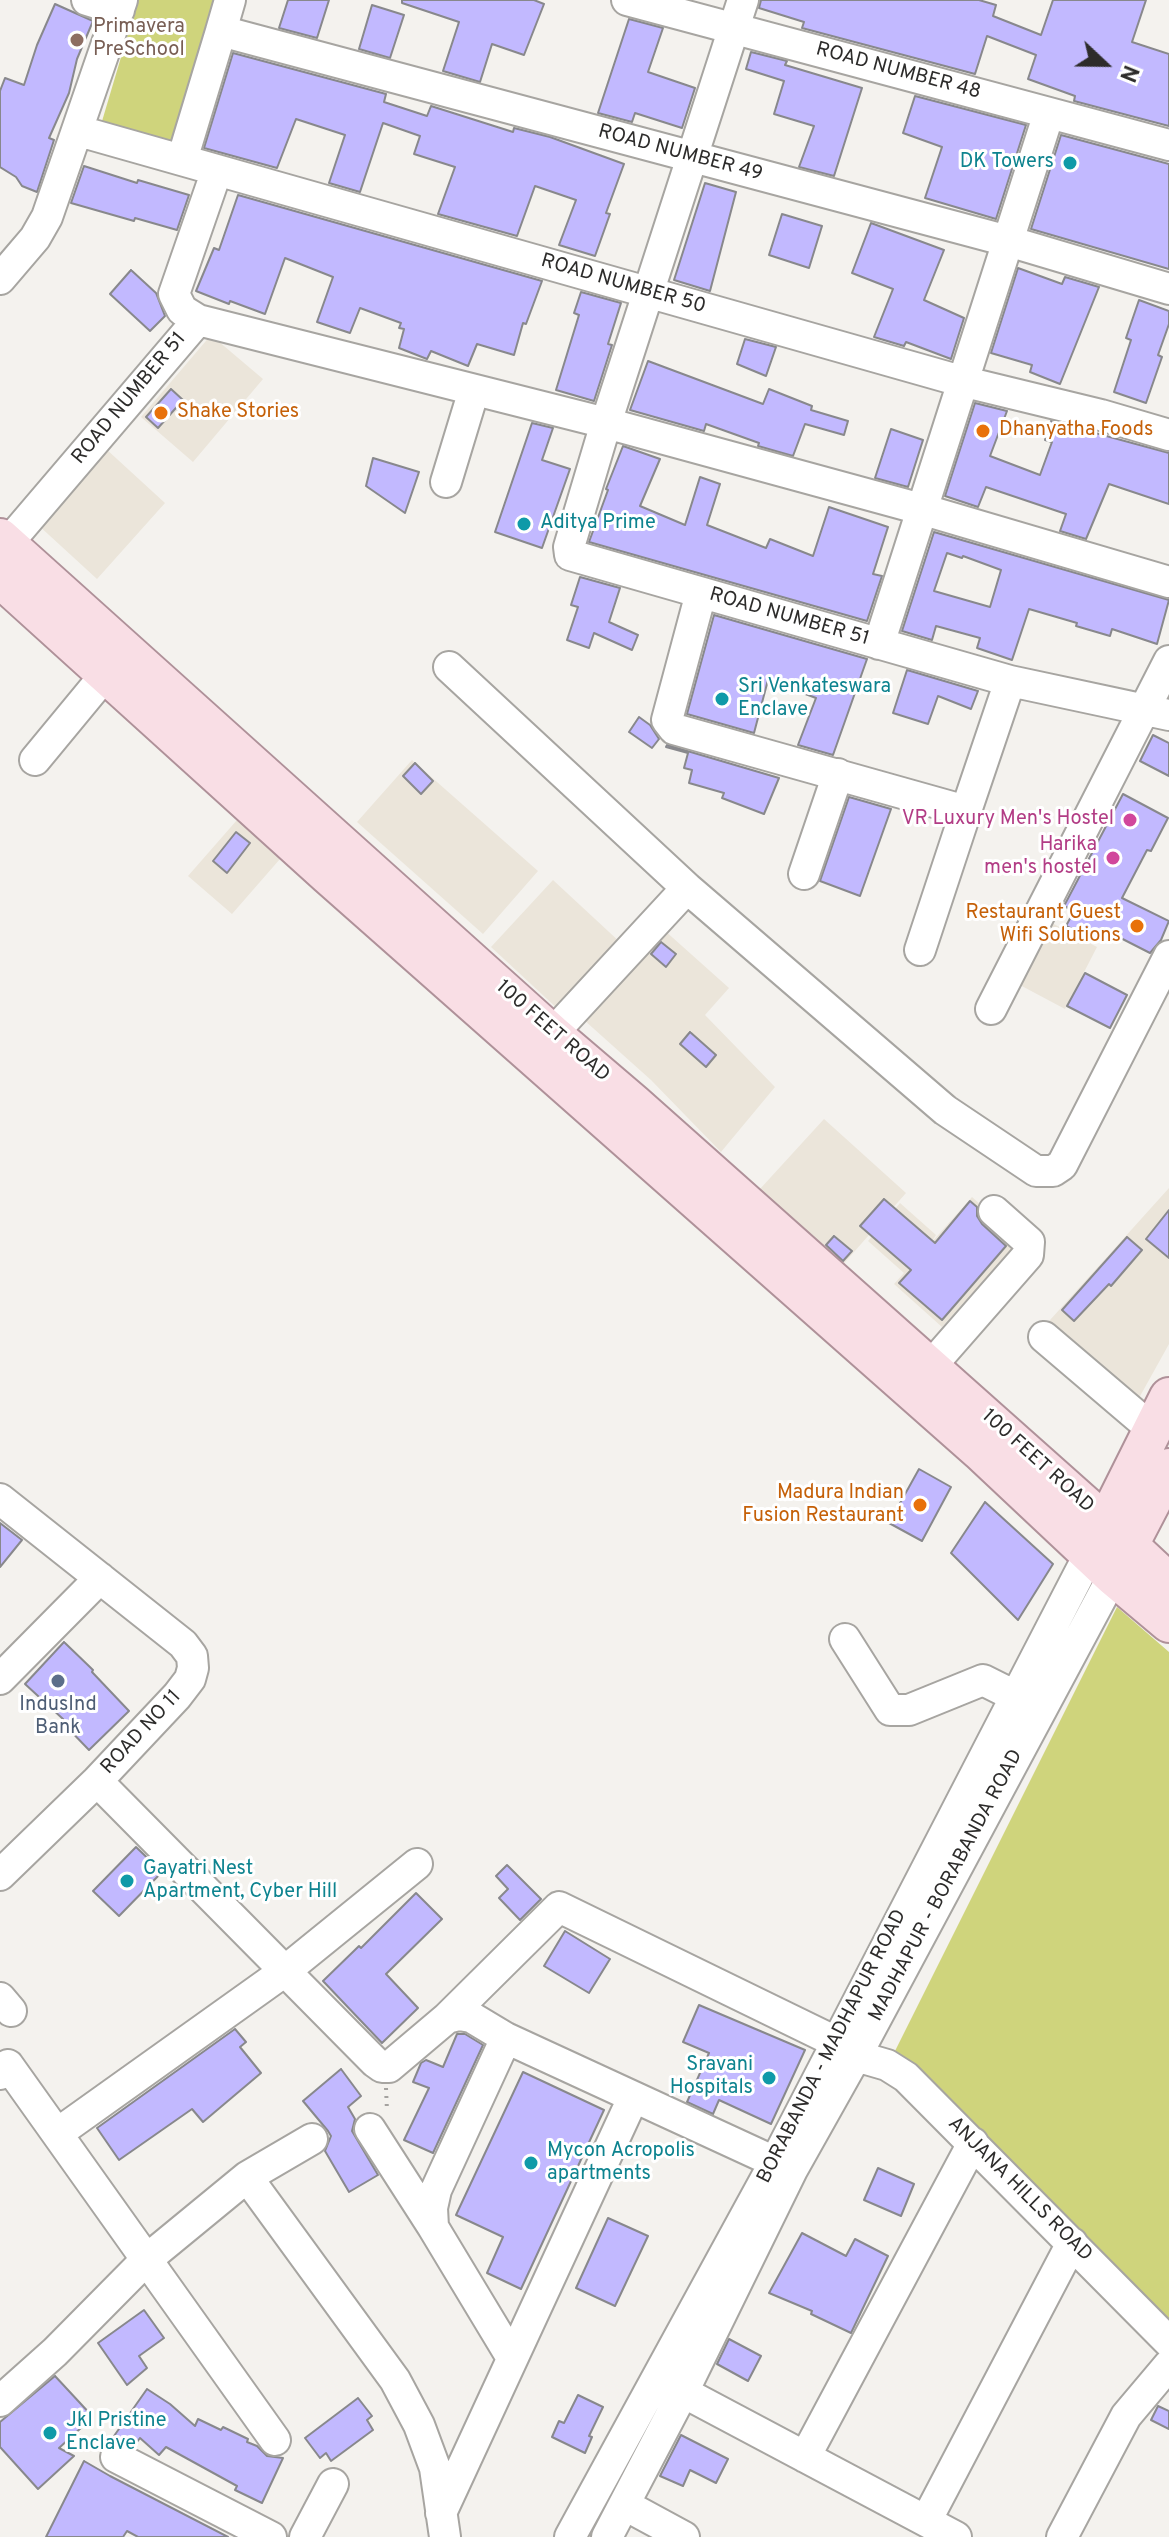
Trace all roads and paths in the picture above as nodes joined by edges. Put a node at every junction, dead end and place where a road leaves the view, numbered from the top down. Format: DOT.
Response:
graph roads {
  1 [pos="87,0"];
  2 [pos="230,0"];
  3 [pos="627,0"];
  4 [pos="120,5"];
  5 [pos="738,14"];
  6 [pos="221,31"];
  7 [pos="1049,113"];
  8 [pos="79,131"];
  9 [pos="1169,145"];
  10 [pos="691,157"];
  11 [pos="182,160"];
  12 [pos="217,170"];
  13 [pos="1008,241"];
  14 [pos="0,279"];
  15 [pos="1169,289"];
  16 [pos="647,292"];
  17 [pos="198,320"];
  18 [pos="961,381"];
  19 [pos="474,390"];
  20 [pos="606,423"];
  21 [pos="1169,435"];
  22 [pos="446,482"];
  23 [pos="921,509"];
  24 [pos="2,553"];
  25 [pos="1169,582"];
  26 [pos="701,593"];
  27 [pos="879,644"];
  28 [pos="1169,661"];
  29 [pos="449,667"];
  30 [pos="106,674"];
  31 [pos="1010,681"];
  32 [pos="1156,713"];
  33 [pos="35,760"];
  34 [pos="838,774"];
  35 [pos="966,811"];
  36 [pos="804,874"];
  37 [pos="687,888"];
  38 [pos="920,950"];
  39 [pos="1169,956"];
  40 [pos="991,1009"];
  41 [pos="552,1034"];
  42 [pos="994,1211"];
  43 [pos="1044,1337"];
  44 [pos="930,1367"];
  45 [pos="1160,1413"];
  46 [pos="1169,1468"];
  47 [pos="0,1499"];
  48 [pos="1109,1550"];
  49 [pos="100,1578"];
  50 [pos="1169,1583"];
  51 [pos="1169,1623"];
  52 [pos="845,1639"];
  53 [pos="0,1679"];
  54 [pos="1015,1696"];
  55 [pos="97,1781"];
  56 [pos="417,1864"];
  57 [pos="0,1875"];
  58 [pos="285,1971"];
  59 [pos="447,2018"];
  60 [pos="506,2038"];
  61 [pos="846,2049"];
  62 [pos="382,2067"];
  63 [pos="0,2074"];
  64 [pos="633,2098"];
  65 [pos="58,2133"];
  66 [pos="374,2135"];
  67 [pos="312,2139"];
  68 [pos="973,2143"];
  69 [pos="775,2162"];
  70 [pos="247,2177"];
  71 [pos="433,2227"];
  72 [pos="1072,2243"];
  73 [pos="146,2260"];
  74 [pos="1169,2342"];
  75 [pos="512,2358"];
  76 [pos="1169,2365"];
  77 [pos="683,2392"];
  78 [pos="0,2401"];
  79 [pos="275,2440"];
  80 [pos="116,2457"];
  81 [pos="805,2457"];
  82 [pos="333,2484"];
  83 [pos="625,2505"];
  84 [pos="926,2521"];
  85 [pos="443,2525"];
  86 [pos="271,2537"];
  87 [pos="305,2537"];
  88 [pos="570,2537"];
  89 [pos="607,2537"];
  90 [pos="684,2537"];
  91 [pos="956,2537"];
  92 [pos="1062,2537"];
  1 -- 4 [label="street"];
  2 -- 6 [label="street"];
  3 -- 5 [label="street, ROAD NUMBER 48"];
  4 -- 8 [label="street"];
  5 -- 7 [label="street, ROAD NUMBER 48"];
  5 -- 10 [label="street"];
  6 -- 10 [label="street, ROAD NUMBER 49"];
  6 -- 11 [label="street"];
  7 -- 9 [label="street, ROAD NUMBER 48"];
  7 -- 13 [label="street"];
  8 -- 11 [label="street, ROAD NUMBER 50"];
  8 -- 14 [label="street"];
  10 -- 13 [label="street, ROAD NUMBER 49"];
  10 -- 16 [label="street"];
  11 -- 12 [label="street, ROAD NUMBER 50"];
  12 -- 16 [label="street, ROAD NUMBER 50"];
  12 -- 17 [label="street"];
  13 -- 15 [label="street, ROAD NUMBER 49"];
  13 -- 18 [label="street"];
  16 -- 18 [label="street, ROAD NUMBER 50"];
  16 -- 20 [label="street"];
  17 -- 19 [label="street, ROAD NUMBER 51"];
  17 -- 24 [label="street, ROAD NUMBER 51"];
  18 -- 21 [label="street, ROAD NUMBER 50"];
  18 -- 23 [label="street"];
  19 -- 20 [label="street, ROAD NUMBER 51"];
  19 -- 22 [label="street"];
  20 -- 23 [label="street, ROAD NUMBER 51"];
  20 -- 26 [label="street, ROAD NUMBER 51"];
  23 -- 25 [label="street, ROAD NUMBER 51"];
  23 -- 27 [label="street"];
  24 -- 30 [label="main road, 100 FEET ROAD"];
  24 -- 41 [label="main road, 100 FEET ROAD"];
  26 -- 27 [label="street, ROAD NUMBER 51"];
  26 -- 34 [label="street"];
  27 -- 31 [label="street, ROAD NUMBER 51"];
  28 -- 32 [label="street"];
  29 -- 37 [label="street"];
  30 -- 33 [label="street"];
  30 -- 48 [label="main road, 100 FEET ROAD"];
  31 -- 32 [label="street, ROAD NUMBER 51"];
  31 -- 35 [label="street"];
  32 -- 40 [label="street"];
  34 -- 35 [label="street"];
  34 -- 36 [label="street"];
  35 -- 38 [label="street"];
  37 -- 39 [label="street"];
  37 -- 41 [label="street"];
  41 -- 44 [label="main road, 100 FEET ROAD"];
  42 -- 44 [label="street"];
  43 -- 45 [label="street"];
  44 -- 48 [label="main road, 100 FEET ROAD"];
  45 -- 48 [label="main road, 100 FEET ROAD"];
  46 -- 48 [label="main road"];
  47 -- 49 [label="street, ROAD NO 11"];
  48 -- 50 [label="main road"];
  48 -- 51 [label="main road"];
  48 -- 54 [label="street, BORABANDA - MADHAPUR ROAD"];
  48 -- 61 [label="street, MADHAPUR - BORABANDA ROAD"];
  49 -- 53 [label="street"];
  49 -- 55 [label="street, ROAD NO 11"];
  52 -- 54 [label="street"];
  54 -- 61 [label="street, BORABANDA - MADHAPUR ROAD"];
  55 -- 57 [label="street, ROAD NO 11"];
  55 -- 58 [label="street"];
  56 -- 58 [label="street"];
  58 -- 62 [label="street"];
  58 -- 65 [label="street"];
  59 -- 60 [label="street"];
  59 -- 61 [label="street, ANJANA HILLS ROAD"];
  59 -- 62 [label="street"];
  60 -- 64 [label="street"];
  60 -- 71 [label="street"];
  61 -- 68 [label="street, ANJANA HILLS ROAD"];
  61 -- 69 [label="street, BORABANDA - MADHAPUR ROAD"];
  61 -- 77 [label="street, MADHAPUR - BORABANDA ROAD"];
  62 -- 66 [label="path"];
  63 -- 65 [label="street"];
  64 -- 69 [label="street"];
  64 -- 75 [label="street"];
  65 -- 73 [label="street"];
  66 -- 71 [label="street"];
  67 -- 70 [label="street"];
  68 -- 72 [label="street, ANJANA HILLS ROAD"];
  68 -- 81 [label="street"];
  69 -- 88 [label="street, BORABANDA - MADHAPUR ROAD"];
  70 -- 73 [label="street"];
  70 -- 85 [label="street"];
  71 -- 75 [label="street"];
  72 -- 74 [label="street, ANJANA HILLS ROAD"];
  72 -- 84 [label="street"];
  73 -- 78 [label="street"];
  73 -- 79 [label="street"];
  75 -- 85 [label="street"];
  76 -- 92 [label="street"];
  77 -- 81 [label="street"];
  77 -- 83 [label="street, MADHAPUR - BORABANDA ROAD"];
  80 -- 86 [label="street"];
  81 -- 84 [label="street"];
  82 -- 87 [label="street"];
  83 -- 89 [label="street, MADHAPUR - BORABANDA ROAD"];
  83 -- 90 [label="street"];
  84 -- 91 [label="street"];
}
